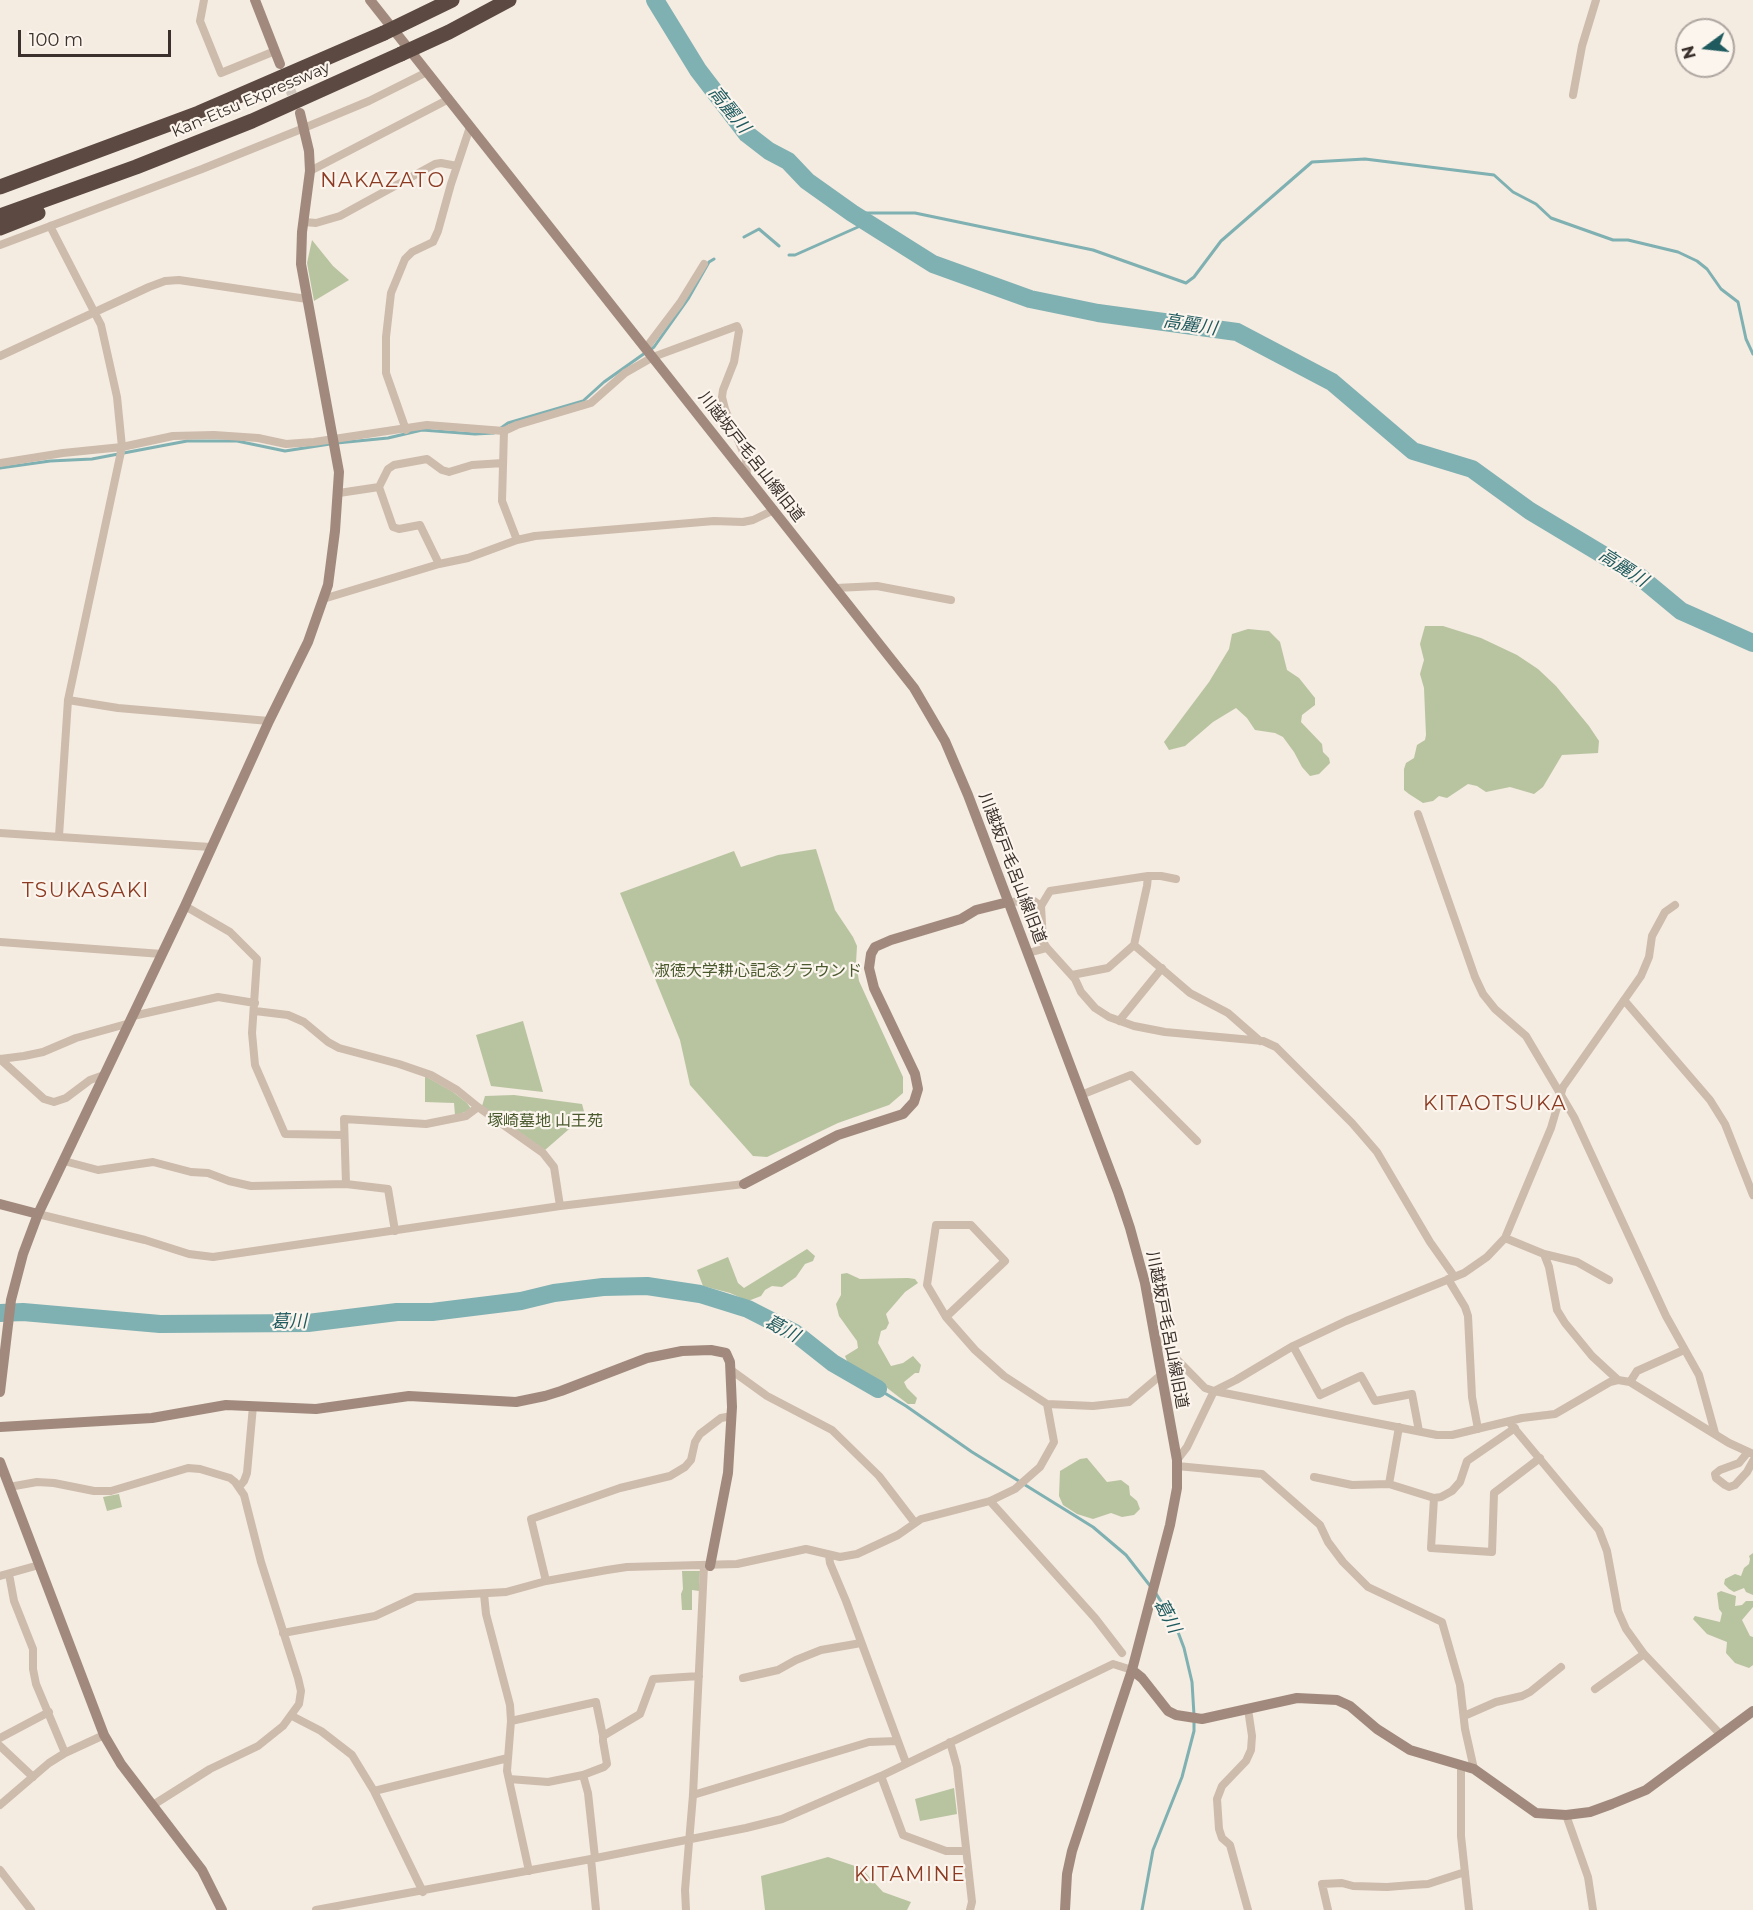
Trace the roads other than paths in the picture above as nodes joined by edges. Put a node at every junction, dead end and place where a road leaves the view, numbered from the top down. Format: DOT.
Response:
graph roads {
  1 [pos="204,0"];
  2 [pos="255,0"];
  3 [pos="370,0"];
  4 [pos="452,0"];
  5 [pos="509,0"];
  6 [pos="1596,0"];
  7 [pos="275,51"];
  8 [pos="280,64"];
  9 [pos="427,72"];
  10 [pos="1573,95"];
  11 [pos="448,99"];
  12 [pos="300,113"];
  13 [pos="471,127"];
  14 [pos="304,128"];
  15 [pos="457,166"];
  16 [pos="136,167"];
  17 [pos="310,171"];
  18 [pos="0,187"];
  19 [pos="0,216"];
  20 [pos="304,222"];
  21 [pos="50,226"];
  22 [pos="0,228"];
  23 [pos="0,245"];
  24 [pos="704,264"];
  25 [pos="307,299"];
  26 [pos="95,312"];
  27 [pos="649,352"];
  28 [pos="0,356"];
  29 [pos="406,430"];
  30 [pos="499,431"];
  31 [pos="334,442"];
  32 [pos="121,451"];
  33 [pos="0,463"];
  34 [pos="503,463"];
  35 [pos="747,477"];
  36 [pos="379,487"];
  37 [pos="339,493"];
  38 [pos="774,510"];
  39 [pos="517,540"];
  40 [pos="439,564"];
  41 [pos="836,588"];
  42 [pos="323,599"];
  43 [pos="951,600"];
  44 [pos="68,700"];
  45 [pos="269,721"];
  46 [pos="1418,814"];
  47 [pos="0,833"];
  48 [pos="59,836"];
  49 [pos="210,847"];
  50 [pos="1148,876"];
  51 [pos="1176,879"];
  52 [pos="1008,902"];
  53 [pos="1675,905"];
  54 [pos="185,906"];
  55 [pos="1041,906"];
  56 [pos="0,942"];
  57 [pos="1134,945"];
  58 [pos="1047,948"];
  59 [pos="1028,953"];
  60 [pos="162,954"];
  61 [pos="1161,968"];
  62 [pos="1072,975"];
  63 [pos="1624,1000"];
  64 [pos="255,1007"];
  65 [pos="132,1019"];
  66 [pos="1119,1021"];
  67 [pos="1260,1041"];
  68 [pos="0,1059"];
  69 [pos="104,1075"];
  70 [pos="1560,1093"];
  71 [pos="1081,1095"];
  72 [pos="478,1107"];
  73 [pos="343,1135"];
  74 [pos="1197,1141"];
  75 [pos="64,1161"];
  76 [pos="346,1184"];
  77 [pos="744,1184"];
  78 [pos="1753,1195"];
  79 [pos="0,1204"];
  80 [pos="560,1206"];
  81 [pos="38,1214"];
  82 [pos="395,1231"];
  83 [pos="1505,1238"];
  84 [pos="1544,1254"];
  85 [pos="1451,1278"];
  86 [pos="1609,1280"];
  87 [pos="946,1317"];
  88 [pos="1155,1337"];
  89 [pos="1293,1346"];
  90 [pos="1684,1350"];
  91 [pos="731,1370"];
  92 [pos="1162,1374"];
  93 [pos="1618,1380"];
  94 [pos="1630,1382"];
  95 [pos="1214,1391"];
  96 [pos="0,1392"];
  97 [pos="1047,1404"];
  98 [pos="253,1406"];
  99 [pos="732,1416"];
  100 [pos="1512,1425"];
  101 [pos="1399,1426"];
  102 [pos="0,1427"];
  103 [pos="1478,1429"];
  104 [pos="1419,1431"];
  105 [pos="1715,1433"];
  106 [pos="1751,1453"];
  107 [pos="1540,1458"];
  108 [pos="1753,1461"];
  109 [pos="0,1462"];
  110 [pos="1177,1463"];
  111 [pos="1314,1477"];
  112 [pos="1389,1484"];
  113 [pos="9,1487"];
  114 [pos="239,1487"];
  115 [pos="1434,1498"];
  116 [pos="990,1502"];
  117 [pos="915,1523"];
  118 [pos="830,1556"];
  119 [pos="39,1565"];
  120 [pos="707,1566"];
  121 [pos="4,1575"];
  122 [pos="546,1581"];
  123 [pos="484,1594"];
  124 [pos="283,1633"];
  125 [pos="861,1643"];
  126 [pos="1122,1653"];
  127 [pos="1644,1654"];
  128 [pos="1561,1667"];
  129 [pos="1131,1670"];
  130 [pos="699,1676"];
  131 [pos="743,1677"];
  132 [pos="1595,1689"];
  133 [pos="1248,1708"];
  134 [pos="1753,1711"];
  135 [pos="49,1712"];
  136 [pos="292,1716"];
  137 [pos="1464,1716"];
  138 [pos="511,1721"];
  139 [pos="104,1735"];
  140 [pos="603,1736"];
  141 [pos="1721,1736"];
  142 [pos="0,1738"];
  143 [pos="897,1741"];
  144 [pos="950,1742"];
  145 [pos="0,1746"];
  146 [pos="65,1753"];
  147 [pos="508,1758"];
  148 [pos="906,1763"];
  149 [pos="1461,1765"];
  150 [pos="1474,1769"];
  151 [pos="583,1774"];
  152 [pos="880,1776"];
  153 [pos="33,1777"];
  154 [pos="509,1779"];
  155 [pos="374,1791"];
  156 [pos="693,1795"];
  157 [pos="0,1805"];
  158 [pos="153,1805"];
  159 [pos="1566,1815"];
  160 [pos="689,1839"];
  161 [pos="966,1851"];
  162 [pos="593,1859"];
  163 [pos="0,1870"];
  164 [pos="529,1871"];
  165 [pos="1465,1872"];
  166 [pos="423,1892"];
  167 [pos="31,1910"];
  168 [pos="222,1910"];
  169 [pos="316,1910"];
  170 [pos="596,1910"];
  171 [pos="686,1910"];
  172 [pos="970,1910"];
  173 [pos="1065,1910"];
  174 [pos="1248,1910"];
  175 [pos="1328,1910"];
  176 [pos="1469,1910"];
  177 [pos="1593,1910"];
  1 -- 7 [label="street"];
  2 -- 7 [label="street"];
  3 -- 9 [label="street, 川越坂戸毛呂山線旧道"];
  4 -- 18 [label="highway, Kan-Etsu Expressway, bridge"];
  5 -- 16 [label="highway, Kan-Etsu Expressway, bridge"];
  6 -- 10 [label="street"];
  7 -- 8 [label="street"];
  9 -- 11 [label="street, 川越坂戸毛呂山線旧道"];
  9 -- 14 [label="street"];
  11 -- 13 [label="street, 川越坂戸毛呂山線旧道"];
  11 -- 17 [label="street"];
  12 -- 14 [label="street"];
  13 -- 15 [label="street"];
  13 -- 27 [label="street, 川越坂戸毛呂山線旧道"];
  14 -- 17 [label="street"];
  14 -- 21 [label="street"];
  15 -- 20 [label="street"];
  15 -- 29 [label="street"];
  16 -- 19 [label="highway, Kan-Etsu Expressway"];
  16 -- 22 [label="highway"];
  17 -- 20 [label="street"];
  20 -- 25 [label="street"];
  21 -- 23 [label="street"];
  21 -- 26 [label="street"];
  24 -- 27 [label="street"];
  25 -- 26 [label="street"];
  25 -- 31 [label="street"];
  26 -- 28 [label="street"];
  26 -- 32 [label="street"];
  27 -- 30 [label="street"];
  27 -- 35 [label="street, 川越坂戸毛呂山線旧道"];
  27 -- 35 [label="street"];
  29 -- 30 [label="street"];
  29 -- 31 [label="street"];
  30 -- 34 [label="street"];
  31 -- 32 [label="street"];
  31 -- 37 [label="street"];
  32 -- 33 [label="street"];
  32 -- 44 [label="street"];
  34 -- 36 [label="street"];
  34 -- 39 [label="street"];
  35 -- 38 [label="street, 川越坂戸毛呂山線旧道"];
  36 -- 37 [label="street"];
  36 -- 40 [label="street"];
  37 -- 42 [label="street"];
  38 -- 39 [label="street"];
  38 -- 41 [label="street, 川越坂戸毛呂山線旧道"];
  39 -- 40 [label="street"];
  40 -- 42 [label="street"];
  41 -- 43 [label="street"];
  41 -- 52 [label="street, 川越坂戸毛呂山線旧道"];
  42 -- 45 [label="street"];
  44 -- 45 [label="street"];
  44 -- 48 [label="street"];
  45 -- 49 [label="street"];
  46 -- 70 [label="street"];
  47 -- 48 [label="street"];
  48 -- 49 [label="street"];
  49 -- 54 [label="street"];
  50 -- 51 [label="street"];
  50 -- 55 [label="street"];
  50 -- 57 [label="street"];
  52 -- 55 [label="street"];
  52 -- 59 [label="street, 川越坂戸毛呂山線旧道"];
  52 -- 77 [label="street"];
  53 -- 63 [label="street"];
  54 -- 60 [label="street"];
  54 -- 64 [label="street"];
  55 -- 58 [label="street"];
  56 -- 60 [label="street"];
  57 -- 61 [label="street"];
  57 -- 62 [label="street"];
  58 -- 59 [label="street"];
  58 -- 62 [label="street"];
  59 -- 71 [label="street, 川越坂戸毛呂山線旧道"];
  60 -- 65 [label="street"];
  61 -- 66 [label="street"];
  61 -- 67 [label="street"];
  62 -- 66 [label="street"];
  63 -- 70 [label="street"];
  63 -- 78 [label="street"];
  64 -- 65 [label="street"];
  64 -- 72 [label="street"];
  64 -- 73 [label="street"];
  65 -- 68 [label="street"];
  65 -- 69 [label="street"];
  66 -- 67 [label="street"];
  67 -- 85 [label="street"];
  68 -- 69 [label="street"];
  69 -- 75 [label="street"];
  70 -- 83 [label="street"];
  70 -- 90 [label="street"];
  71 -- 74 [label="street"];
  71 -- 88 [label="street, 川越坂戸毛呂山線旧道"];
  72 -- 73 [label="street"];
  72 -- 80 [label="street"];
  73 -- 76 [label="street"];
  75 -- 76 [label="street"];
  75 -- 81 [label="street"];
  76 -- 82 [label="street"];
  77 -- 80 [label="street"];
  79 -- 81 [label="street"];
  80 -- 82 [label="street"];
  81 -- 82 [label="street"];
  81 -- 96 [label="street"];
  83 -- 84 [label="street"];
  83 -- 85 [label="street"];
  84 -- 86 [label="street"];
  84 -- 93 [label="street"];
  85 -- 89 [label="street"];
  85 -- 103 [label="street"];
  87 -- 87 [label="street"];
  87 -- 97 [label="street"];
  88 -- 92 [label="street, 川越坂戸毛呂山線旧道"];
  88 -- 95 [label="street"];
  89 -- 95 [label="street"];
  89 -- 104 [label="street"];
  90 -- 94 [label="street"];
  90 -- 105 [label="street"];
  91 -- 98 [label="street"];
  91 -- 99 [label="street"];
  91 -- 117 [label="street"];
  92 -- 97 [label="street"];
  92 -- 110 [label="street, 川越坂戸毛呂山線旧道"];
  93 -- 94 [label="street"];
  93 -- 100 [label="street"];
  94 -- 105 [label="street"];
  95 -- 101 [label="street"];
  95 -- 110 [label="street"];
  97 -- 116 [label="street"];
  98 -- 102 [label="street"];
  98 -- 114 [label="street"];
  99 -- 120 [label="street"];
  99 -- 122 [label="street"];
  100 -- 103 [label="street"];
  100 -- 107 [label="street"];
  100 -- 115 [label="street"];
  101 -- 104 [label="street"];
  101 -- 112 [label="street"];
  103 -- 104 [label="street"];
  105 -- 106 [label="street"];
  106 -- 108 [label="street"];
  107 -- 115 [label="street"];
  107 -- 127 [label="street"];
  109 -- 113 [label="street"];
  110 -- 129 [label="street, 川越坂戸毛呂山線旧道"];
  110 -- 137 [label="street"];
  111 -- 112 [label="street"];
  112 -- 115 [label="street"];
  113 -- 114 [label="street"];
  113 -- 119 [label="street"];
  114 -- 124 [label="street"];
  116 -- 117 [label="street"];
  116 -- 126 [label="street"];
  117 -- 118 [label="street"];
  118 -- 120 [label="street"];
  118 -- 125 [label="street"];
  119 -- 121 [label="street"];
  119 -- 139 [label="street"];
  120 -- 122 [label="street"];
  120 -- 130 [label="street"];
  121 -- 135 [label="street"];
  122 -- 123 [label="street"];
  123 -- 124 [label="street"];
  123 -- 138 [label="street"];
  124 -- 136 [label="street"];
  125 -- 131 [label="street"];
  125 -- 143 [label="street"];
  127 -- 132 [label="street"];
  127 -- 141 [label="street"];
  128 -- 137 [label="street"];
  129 -- 133 [label="street"];
  129 -- 144 [label="street"];
  129 -- 173 [label="street, 川越坂戸毛呂山線旧道"];
  130 -- 140 [label="street"];
  130 -- 156 [label="street"];
  133 -- 149 [label="street"];
  133 -- 174 [label="street"];
  134 -- 141 [label="street"];
  135 -- 142 [label="street"];
  135 -- 146 [label="street"];
  136 -- 155 [label="street"];
  136 -- 158 [label="street"];
  137 -- 150 [label="street"];
  138 -- 140 [label="street"];
  138 -- 147 [label="street"];
  139 -- 146 [label="street"];
  139 -- 158 [label="street"];
  140 -- 151 [label="street"];
  141 -- 159 [label="street"];
  143 -- 148 [label="street"];
  143 -- 156 [label="street"];
  144 -- 148 [label="street"];
  144 -- 161 [label="street"];
  145 -- 153 [label="street"];
  146 -- 153 [label="street"];
  147 -- 154 [label="street"];
  147 -- 155 [label="street"];
  148 -- 152 [label="street"];
  149 -- 150 [label="street"];
  149 -- 165 [label="street"];
  150 -- 159 [label="street"];
  151 -- 154 [label="street"];
  151 -- 162 [label="street"];
  152 -- 160 [label="street"];
  152 -- 161 [label="street"];
  153 -- 157 [label="street"];
  154 -- 164 [label="street"];
  155 -- 166 [label="street"];
  156 -- 160 [label="street"];
  158 -- 168 [label="street"];
  159 -- 177 [label="street"];
  160 -- 162 [label="street"];
  160 -- 171 [label="street"];
  161 -- 172 [label="street"];
  162 -- 164 [label="street"];
  162 -- 170 [label="street"];
  163 -- 167 [label="street"];
  164 -- 166 [label="street"];
  165 -- 175 [label="street"];
  165 -- 176 [label="street"];
  166 -- 169 [label="street"];
}
